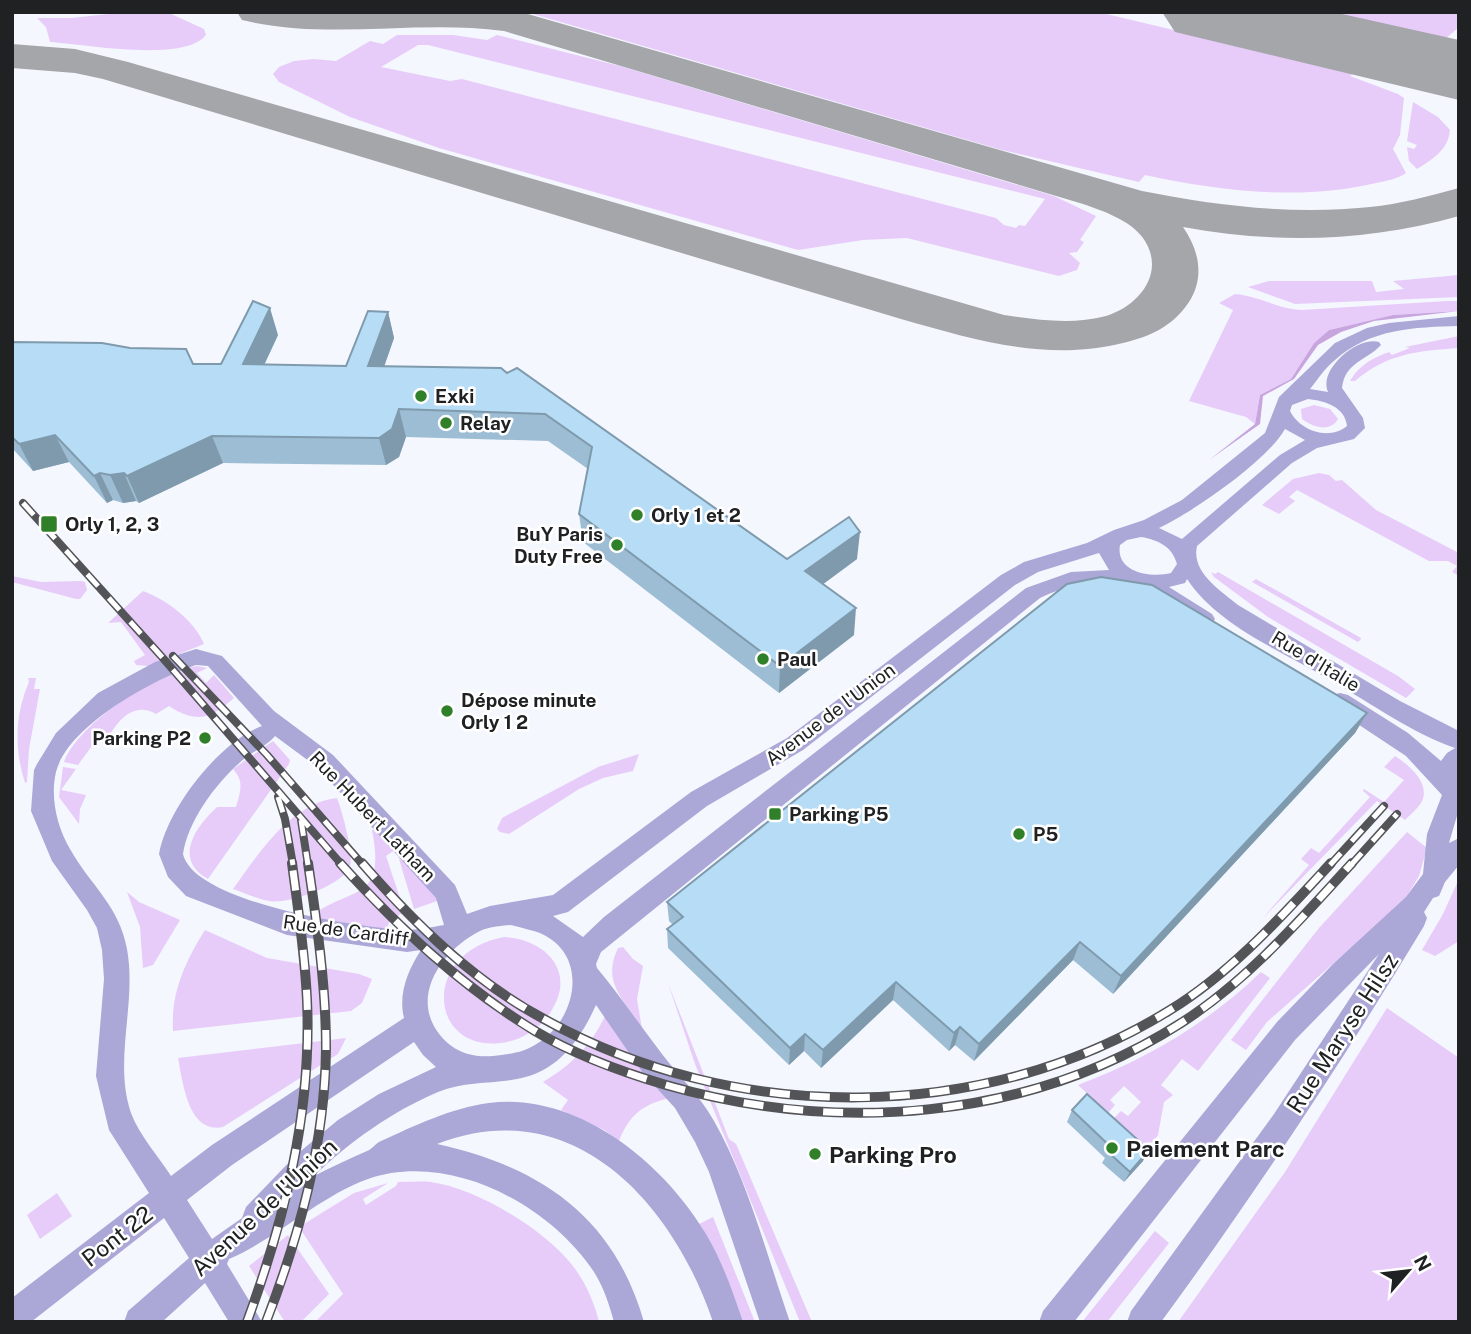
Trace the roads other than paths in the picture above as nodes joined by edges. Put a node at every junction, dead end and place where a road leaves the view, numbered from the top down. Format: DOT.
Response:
graph roads {
  1 [pos="1459,321"];
  2 [pos="1459,328"];
  3 [pos="1285,404"];
  4 [pos="1344,405"];
  5 [pos="1329,439"];
  6 [pos="1123,534"];
  7 [pos="1186,560"];
  8 [pos="1141,582"];
  9 [pos="1291,671"];
  10 [pos="1327,693"];
  11 [pos="266,733"];
  12 [pos="1459,741"];
  13 [pos="1459,756"];
  14 [pos="1455,794"];
  15 [pos="1459,848"];
  16 [pos="1436,876"];
  17 [pos="511,914"];
  18 [pos="454,933"];
  19 [pos="586,968"];
  20 [pos="418,1023"];
  21 [pos="474,1069"];
  22 [pos="365,1166"];
  23 [pos="223,1247"];
  24 [pos="12,1317"];
  25 [pos="139,1322"];
  26 [pos="247,1322"];
  27 [pos="629,1322"];
  28 [pos="728,1322"];
  29 [pos="775,1322"];
  30 [pos="1054,1322"];
  31 [pos="1142,1322"];
  1 -- 3 [label="street, Avenue de l'Union"];
  2 -- 4 [label="street, Avenue de l'Union"];
  3 -- 4 [label="street"];
  3 -- 5 [label="street"];
  3 -- 6 [label="street, Avenue de l'Union"];
  4 -- 5 [label="street, Avenue de l'Union"];
  5 -- 7 [label="street, Avenue de l'Union"];
  6 -- 7 [label="street"];
  6 -- 8 [label="street"];
  6 -- 17 [label="street, Avenue de l'Union"];
  7 -- 8 [label="street, Avenue de l'Union"];
  7 -- 12 [label="street, Rue d'Italie"];
  8 -- 9 [label="street, Rue d'Italie"];
  8 -- 19 [label="street, Avenue de l'Union"];
  10 -- 14 [label="street, Rue d'Italie"];
  11 -- 18 [label="street, Rue de Cardiff"];
  13 -- 14 [label="street"];
  14 -- 16 [label="street, Rue Maryse Hilsz"];
  15 -- 16 [label="street, Rue Maryse Hilsz"];
  16 -- 30 [label="street"];
  16 -- 31 [label="street, Rue Maryse Hilsz"];
  17 -- 18 [label="street, Avenue de l'Union"];
  17 -- 19 [label="street, Avenue de l'Union"];
  18 -- 20 [label="street, Avenue de l'Union"];
  18 -- 26 [label="street, Rue Hubert Latham"];
  19 -- 21 [label="street, Avenue de l'Union"];
  19 -- 29 [label="street"];
  20 -- 21 [label="street, Avenue de l'Union"];
  20 -- 24 [label="street, Pont 22"];
  21 -- 23 [label="street, Avenue de l'Union"];
  22 -- 23 [label="street"];
  22 -- 27 [label="street"];
  22 -- 28 [label="street"];
  23 -- 25 [label="street, Avenue de l'Union"];
}
